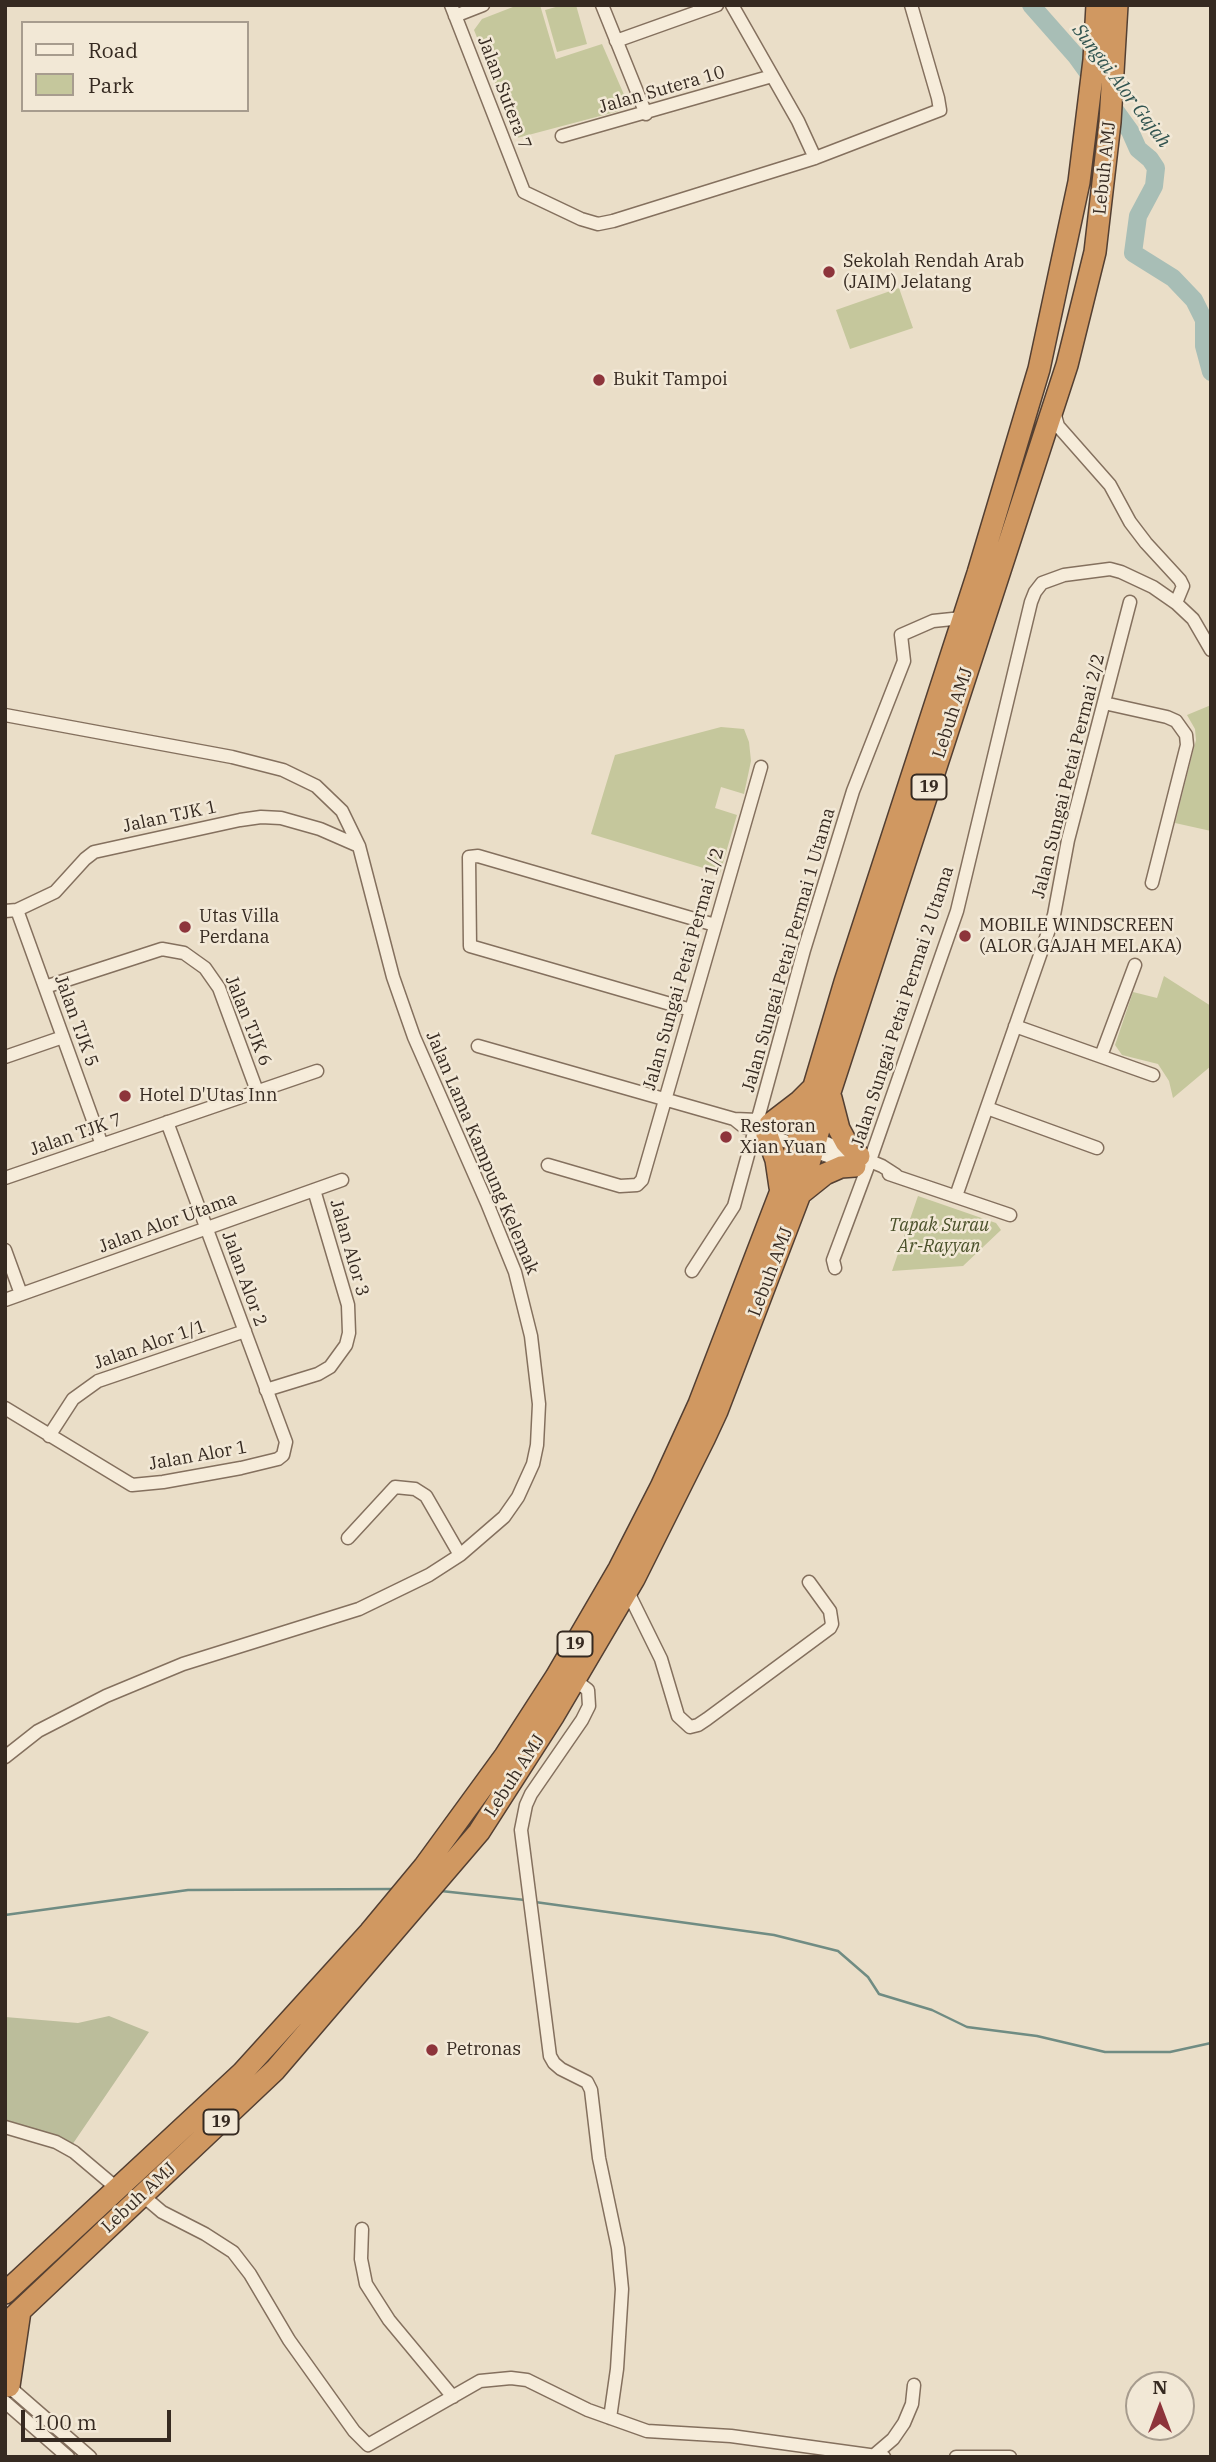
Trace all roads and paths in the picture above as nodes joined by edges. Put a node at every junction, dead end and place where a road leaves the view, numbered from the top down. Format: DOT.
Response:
graph roads {
  1 [pos="483,5"];
  2 [pos="602,5"];
  3 [pos="717,5"];
  4 [pos="732,5"];
  5 [pos="911,5"];
  6 [pos="1097,5"];
  7 [pos="1117,5"];
  8 [pos="453,10"];
  9 [pos="617,41"];
  10 [pos="772,76"];
  11 [pos="646,114"];
  12 [pos="562,136"];
  13 [pos="815,158"];
  14 [pos="1053,408"];
  15 [pos="1130,602"];
  16 [pos="1176,603"];
  17 [pos="962,618"];
  18 [pos="1211,650"];
  19 [pos="1104,702"];
  20 [pos="5,715"];
  21 [pos="761,767"];
  22 [pos="359,846"];
  23 [pos="1152,883"];
  24 [pos="11,911"];
  25 [pos="715,925"];
  26 [pos="1135,965"];
  27 [pos="45,987"];
  28 [pos="691,1010"];
  29 [pos="1015,1027"];
  30 [pos="63,1037"];
  31 [pos="478,1046"];
  32 [pos="1101,1056"];
  33 [pos="5,1057"];
  34 [pos="317,1071"];
  35 [pos="1153,1075"];
  36 [pos="822,1090"];
  37 [pos="257,1091"];
  38 [pos="665,1100"];
  39 [pos="987,1108"];
  40 [pos="167,1122"];
  41 [pos="762,1127"];
  42 [pos="807,1142"];
  43 [pos="102,1145"];
  44 [pos="1097,1148"];
  45 [pos="863,1163"];
  46 [pos="548,1165"];
  47 [pos="5,1178"];
  48 [pos="342,1180"];
  49 [pos="314,1190"];
  50 [pos="790,1194"];
  51 [pos="956,1196"];
  52 [pos="1010,1215"];
  53 [pos="206,1228"];
  54 [pos="5,1250"];
  55 [pos="835,1268"];
  56 [pos="692,1271"];
  57 [pos="21,1294"];
  58 [pos="5,1300"];
  59 [pos="244,1331"];
  60 [pos="266,1390"];
  61 [pos="5,1408"];
  62 [pos="49,1436"];
  63 [pos="286,1448"];
  64 [pos="348,1538"];
  65 [pos="460,1555"];
  66 [pos="809,1581"];
  67 [pos="627,1590"];
  68 [pos="575,1680"];
  69 [pos="5,1757"];
  70 [pos="432,1872"];
  71 [pos="409,1899"];
  72 [pos="5,2127"];
  73 [pos="118,2190"];
  74 [pos="142,2195"];
  75 [pos="362,2229"];
  76 [pos="5,2293"];
  77 [pos="12,2318"];
  78 [pos="914,2385"];
  79 [pos="6,2391"];
  80 [pos="453,2397"];
  81 [pos="610,2418"];
  82 [pos="876,2456"];
  83 [pos="68,2457"];
  84 [pos="90,2457"];
  85 [pos="956,2457"];
  86 [pos="1010,2457"];
  1 -- 8 [label="street"];
  2 -- 9 [label="street"];
  3 -- 9 [label="street"];
  4 -- 10 [label="street"];
  5 -- 13 [label="street"];
  6 -- 17 [label="highway, Lebuh AMJ / 19"];
  7 -- 14 [label="highway, Lebuh AMJ / 19"];
  8 -- 13 [label="street, Jalan Sutera 7"];
  9 -- 11 [label="street"];
  10 -- 11 [label="street, Jalan Sutera 10"];
  10 -- 13 [label="street"];
  11 -- 12 [label="street, Jalan Sutera 10"];
  14 -- 16 [label="street"];
  14 -- 36 [label="highway, Lebuh AMJ / 19"];
  15 -- 19 [label="street, Jalan Sungai Petai Permai 2/2"];
  16 -- 18 [label="street"];
  16 -- 45 [label="street, Jalan Sungai Petai Permai 2 Utama"];
  17 -- 36 [label="highway, Lebuh AMJ / 19"];
  17 -- 41 [label="street, Jalan Sungai Petai Permai 1 Utama"];
  19 -- 23 [label="street"];
  19 -- 29 [label="street, Jalan Sungai Petai Permai 2/2"];
  20 -- 22 [label="street, Jalan Lama Kampung Kelemak"];
  21 -- 25 [label="street, Jalan Sungai Petai Permai 1/2"];
  22 -- 24 [label="street, Jalan TJK 1"];
  22 -- 65 [label="street, Jalan Lama Kampung Kelemak"];
  24 -- 27 [label="street, Jalan TJK 5"];
  25 -- 28 [label="street, Jalan Sungai Petai Permai 1/2"];
  25 -- 28 [label="street"];
  26 -- 32 [label="street"];
  27 -- 30 [label="street, Jalan TJK 5"];
  27 -- 37 [label="street, Jalan TJK 6"];
  28 -- 38 [label="street, Jalan Sungai Petai Permai 1/2"];
  29 -- 32 [label="street"];
  29 -- 39 [label="street, Jalan Sungai Petai Permai 2/2"];
  30 -- 33 [label="street"];
  30 -- 43 [label="street, Jalan TJK 5"];
  31 -- 38 [label="street"];
  32 -- 35 [label="street"];
  34 -- 37 [label="street, Jalan TJK 7"];
  36 -- 41 [label="highway"];
  36 -- 42 [label="highway, Lebuh AMJ / 19"];
  36 -- 45 [label="highway"];
  37 -- 40 [label="street, Jalan TJK 7"];
  38 -- 41 [label="street"];
  38 -- 46 [label="street, Jalan Sungai Petai Permai 1/2"];
  39 -- 44 [label="street"];
  39 -- 51 [label="street, Jalan Sungai Petai Permai 2/2"];
  40 -- 43 [label="street, Jalan TJK 7"];
  40 -- 53 [label="street, Jalan Alor 2"];
  41 -- 42 [label="street"];
  41 -- 50 [label="highway"];
  41 -- 56 [label="street, Jalan Sungai Petai Permai 1 Utama"];
  42 -- 45 [label="street"];
  42 -- 50 [label="highway, Lebuh AMJ / 19"];
  43 -- 47 [label="street, Jalan TJK 7"];
  45 -- 50 [label="highway"];
  45 -- 51 [label="street"];
  45 -- 55 [label="street, Jalan Sungai Petai Permai 2 Utama"];
  48 -- 49 [label="street, Jalan Alor Utama"];
  49 -- 53 [label="street, Jalan Alor Utama"];
  49 -- 60 [label="street, Jalan Alor 3"];
  50 -- 67 [label="highway, Lebuh AMJ / 19"];
  50 -- 70 [label="highway, Lebuh AMJ / 19"];
  51 -- 52 [label="street"];
  53 -- 57 [label="street, Jalan Alor Utama"];
  53 -- 59 [label="street, Jalan Alor 2"];
  54 -- 57 [label="street"];
  57 -- 58 [label="street, Jalan Alor Utama"];
  59 -- 60 [label="street, Jalan Alor 2"];
  59 -- 62 [label="street, Jalan Alor 1/1"];
  60 -- 63 [label="street, Jalan Alor 2"];
  61 -- 62 [label="street, Jalan Alor 1"];
  62 -- 63 [label="street, Jalan Alor 1"];
  64 -- 65 [label="street"];
  65 -- 69 [label="street, Jalan Lama Kampung Kelemak"];
  66 -- 67 [label="street"];
  67 -- 68 [label="highway, Lebuh AMJ / 19"];
  68 -- 70 [label="highway, Lebuh AMJ / 19"];
  68 -- 81 [label="street"];
  70 -- 71 [label="highway, Lebuh AMJ / 19"];
  71 -- 73 [label="highway, Lebuh AMJ / 19"];
  71 -- 74 [label="highway, Lebuh AMJ / 19"];
  72 -- 73 [label="street"];
  73 -- 76 [label="highway, Lebuh AMJ / 19"];
  74 -- 77 [label="highway, Lebuh AMJ / 19"];
  74 -- 80 [label="street"];
  75 -- 80 [label="street"];
  77 -- 79 [label="highway"];
  78 -- 82 [label="street"];
  79 -- 83 [label="street"];
  79 -- 84 [label="street"];
  80 -- 81 [label="street"];
  81 -- 82 [label="street"];
  85 -- 86 [label="street"];
}
